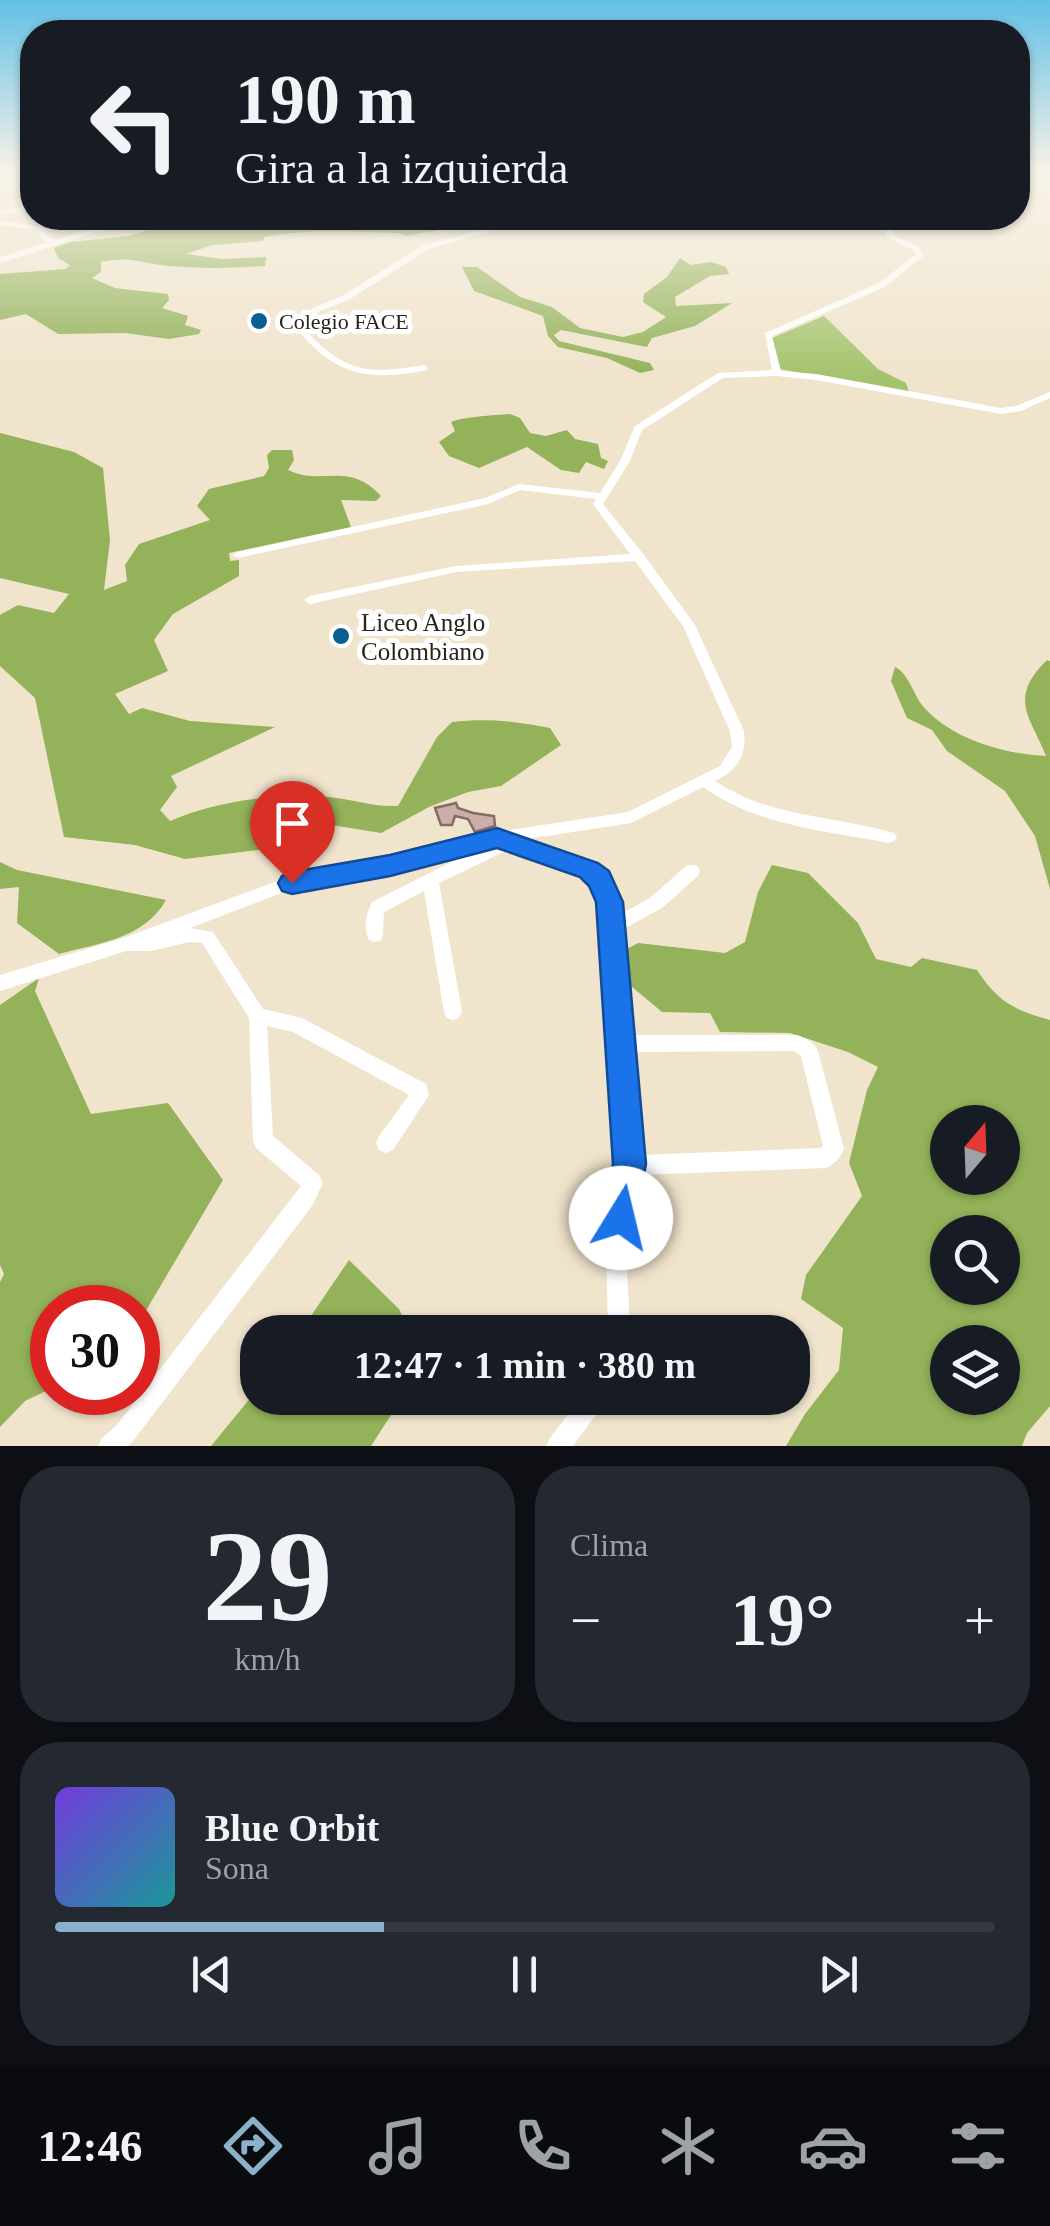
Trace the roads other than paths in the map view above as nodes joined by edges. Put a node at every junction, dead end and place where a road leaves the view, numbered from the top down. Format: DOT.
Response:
graph roads {
  1 [pos="51,241"];
  2 [pos="56,241"];
  3 [pos="446,241"];
  4 [pos="902,241"];
  5 [pos="0,258"];
  6 [pos="424,368"];
  7 [pos="777,373"];
  8 [pos="1050,395"];
  9 [pos="600,496"];
  10 [pos="238,555"];
  11 [pos="640,557"];
  12 [pos="310,600"];
  13 [pos="703,780"];
  14 [pos="889,838"];
  15 [pos="502,840"];
  16 [pos="692,871"];
  17 [pos="431,883"];
  18 [pos="611,928"];
  19 [pos="376,935"];
  20 [pos="124,945"];
  21 [pos="0,982"];
  22 [pos="453,1012"];
  23 [pos="258,1016"];
  24 [pos="620,1044"];
  25 [pos="386,1144"];
  26 [pos="630,1164"];
  27 [pos="618,1315"];
  28 [pos="581,1415"];
  29 [pos="110,1446"];
  30 [pos="558,1446"];
  1 -- 5 [label="highway"];
  2 -- 5 [label="highway"];
  3 -- 6 [label="street"];
  4 -- 7 [label="street"];
  7 -- 8 [label="street"];
  7 -- 9 [label="street"];
  9 -- 10 [label="street"];
  9 -- 11 [label="street"];
  11 -- 12 [label="street"];
  11 -- 13 [label="street"];
  13 -- 14 [label="street"];
  13 -- 15 [label="street"];
  15 -- 17 [label="street"];
  15 -- 18 [label="street"];
  15 -- 20 [label="street"];
  16 -- 18 [label="street"];
  17 -- 19 [label="street"];
  17 -- 22 [label="street"];
  18 -- 24 [label="street"];
  20 -- 21 [label="street"];
  20 -- 23 [label="street"];
  23 -- 25 [label="street"];
  23 -- 29 [label="street"];
  24 -- 26 [label="street"];
  24 -- 26 [label="street"];
  26 -- 27 [label="street"];
  28 -- 30 [label="street"];
}
